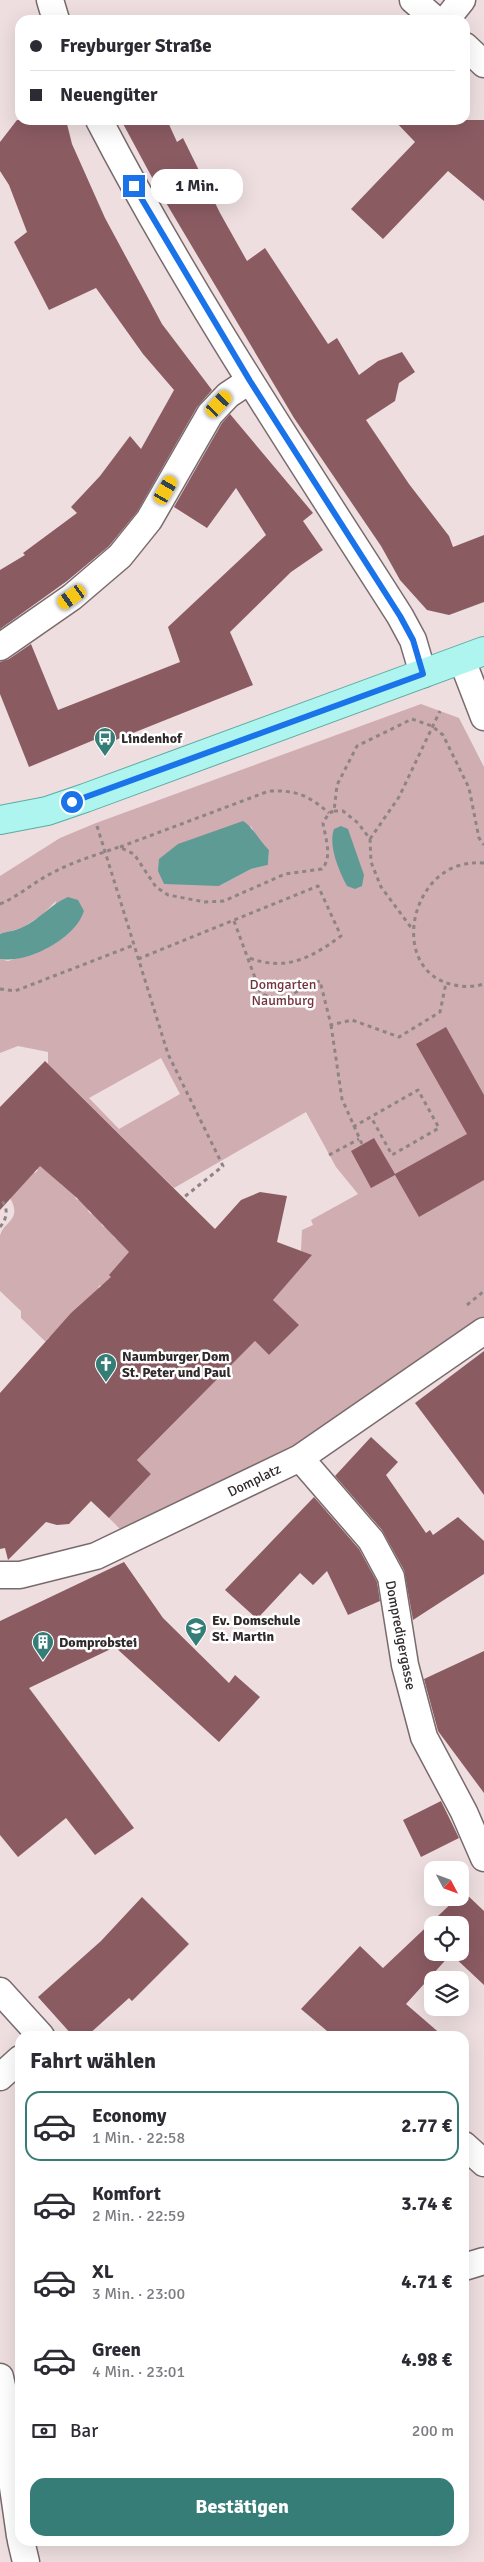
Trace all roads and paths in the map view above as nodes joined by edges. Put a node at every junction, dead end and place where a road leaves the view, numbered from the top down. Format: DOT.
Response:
graph roads {
  1 [pos="50,0"];
  2 [pos="413,0"];
  3 [pos="462,0"];
  4 [pos="54,15"];
  5 [pos="430,15"];
  6 [pos="450,15"];
  7 [pos="470,51"];
  8 [pos="484,64"];
  9 [pos="102,125"];
  10 [pos="250,381"];
  11 [pos="0,647"];
  12 [pos="473,656"];
  13 [pos="423,674"];
  14 [pos="440,711"];
  15 [pos="484,717"];
  16 [pos="432,726"];
  17 [pos="85,798"];
  18 [pos="334,811"];
  19 [pos="329,814"];
  20 [pos="0,820"];
  21 [pos="370,839"];
  22 [pos="484,845"];
  23 [pos="119,847"];
  24 [pos="105,852"];
  25 [pos="484,863"];
  26 [pos="0,904"];
  27 [pos="234,920"];
  28 [pos="414,931"];
  29 [pos="134,945"];
  30 [pos="247,957"];
  31 [pos="138,959"];
  32 [pos="446,983"];
  33 [pos="484,984"];
  34 [pos="0,989"];
  35 [pos="331,1025"];
  36 [pos="371,1117"];
  37 [pos="353,1126"];
  38 [pos="360,1139"];
  39 [pos="362,1144"];
  40 [pos="329,1155"];
  41 [pos="183,1198"];
  42 [pos="1,1200"];
  43 [pos="0,1227"];
  44 [pos="484,1292"];
  45 [pos="463,1307"];
  46 [pos="484,1331"];
  47 [pos="300,1458"];
  48 [pos="7,1579"];
  49 [pos="484,1858"];
  50 [pos="0,1991"];
  51 [pos="36,2031"];
  52 [pos="15,2064"];
  53 [pos="0,2078"];
  54 [pos="469,2150"];
  55 [pos="484,2163"];
  56 [pos="484,2261"];
  57 [pos="469,2266"];
  58 [pos="0,2377"];
  59 [pos="9,2413"];
  60 [pos="15,2501"];
  61 [pos="22,2546"];
  62 [pos="26,2562"];
  1 -- 4 [label="street"];
  2 -- 5 [label="street"];
  3 -- 6 [label="street"];
  7 -- 8 [label="street"];
  9 -- 10 [label="street"];
  10 -- 11 [label="street"];
  10 -- 13 [label="street"];
  12 -- 13 [label="main road"];
  12 -- 15 [label="street"];
  13 -- 17 [label="main road"];
  14 -- 16 [label="path"];
  16 -- 18 [label="path"];
  16 -- 21 [label="path"];
  16 -- 22 [label="path"];
  17 -- 20 [label="main road"];
  17 -- 24 [label="path"];
  18 -- 19 [label="path"];
  18 -- 21 [label="path"];
  19 -- 23 [label="path"];
  19 -- 23 [label="path"];
  21 -- 28 [label="path"];
  23 -- 24 [label="path"];
  24 -- 26 [label="path"];
  24 -- 29 [label="path"];
  25 -- 28 [label="path"];
  27 -- 30 [label="path"];
  27 -- 30 [label="path"];
  27 -- 31 [label="path"];
  28 -- 32 [label="path"];
  29 -- 31 [label="path"];
  29 -- 34 [label="path"];
  30 -- 35 [label="path"];
  31 -- 41 [label="path"];
  32 -- 33 [label="path"];
  32 -- 35 [label="path"];
  35 -- 37 [label="path"];
  36 -- 36 [label="path"];
  36 -- 37 [label="path"];
  37 -- 38 [label="path"];
  38 -- 39 [label="path"];
  38 -- 40 [label="path"];
  42 -- 43 [label="path"];
  44 -- 45 [label="path"];
  46 -- 47 [label="street, Domplatz"];
  47 -- 48 [label="street, Domplatz"];
  47 -- 49 [label="street, Dompredigergasse"];
  50 -- 51 [label="street"];
  52 -- 53 [label="street"];
  54 -- 55 [label="street"];
  56 -- 57 [label="street"];
  58 -- 59 [label="street"];
  59 -- 60 [label="street"];
  61 -- 62 [label="street"];
}
